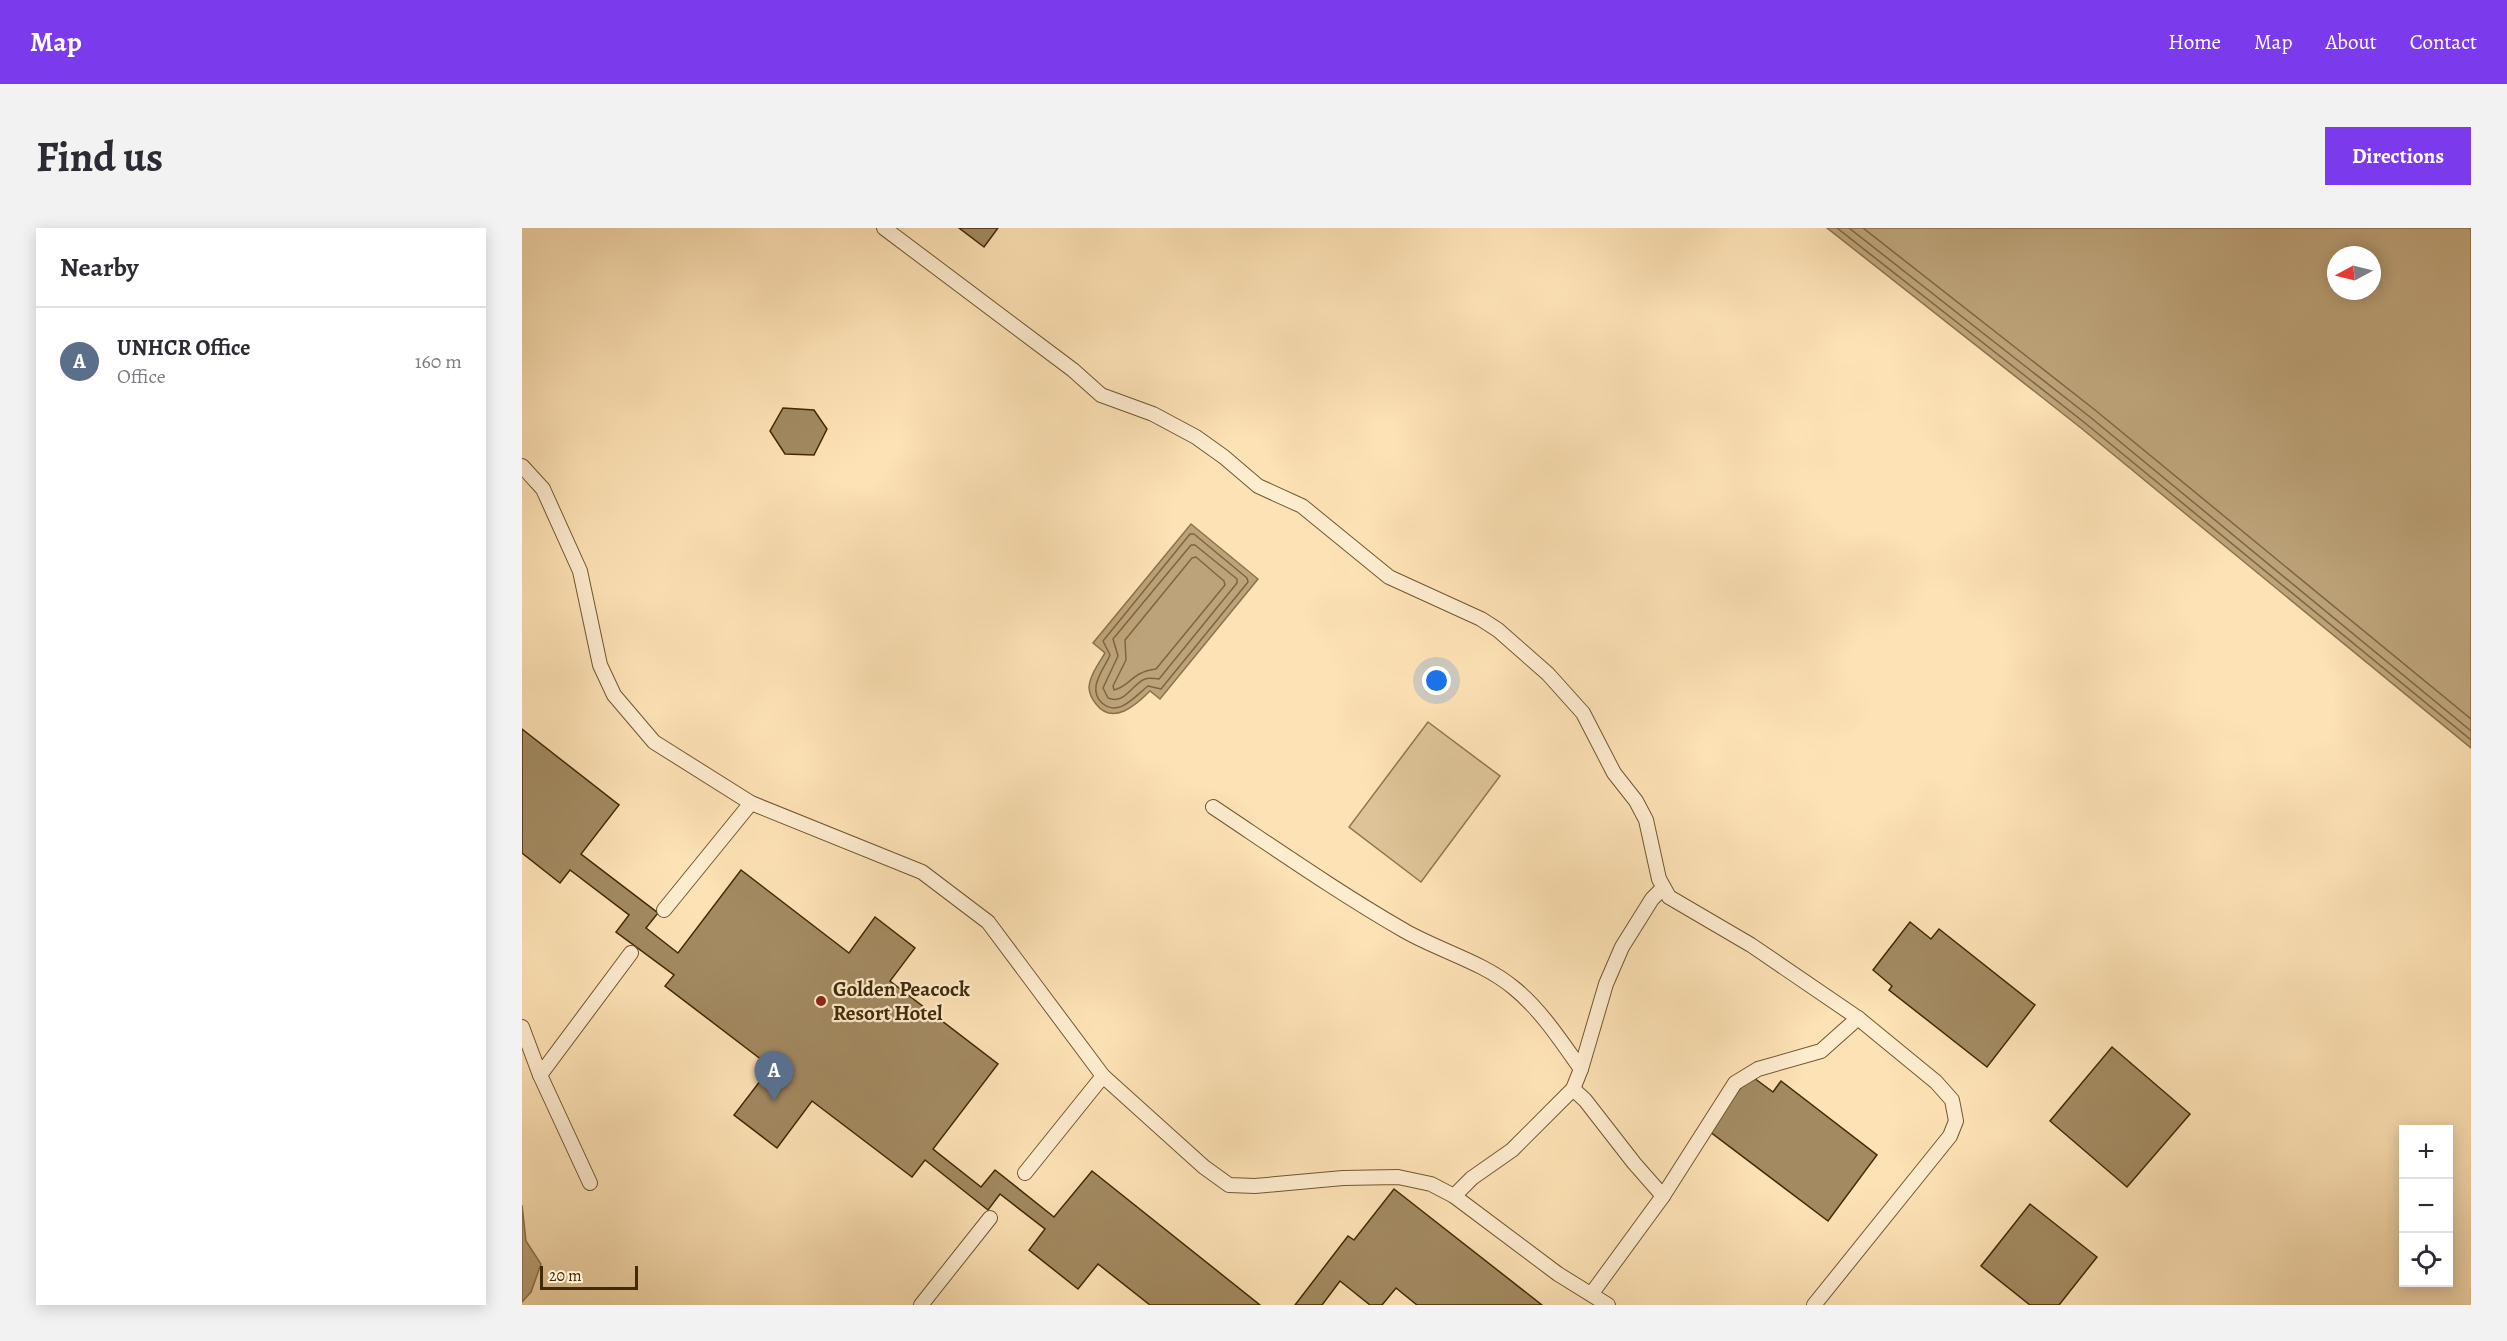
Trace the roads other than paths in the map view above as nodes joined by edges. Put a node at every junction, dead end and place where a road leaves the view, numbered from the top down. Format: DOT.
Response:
graph roads {
  1 [pos="884,228"];
  2 [pos="522,466"];
  3 [pos="751,804"];
  4 [pos="1213,807"];
  5 [pos="1663,888"];
  6 [pos="664,910"];
  7 [pos="631,953"];
  8 [pos="1858,1018"];
  9 [pos="522,1028"];
  10 [pos="1581,1069"];
  11 [pos="540,1074"];
  12 [pos="1103,1076"];
  13 [pos="1572,1089"];
  14 [pos="1025,1173"];
  15 [pos="590,1183"];
  16 [pos="1454,1196"];
  17 [pos="1663,1196"];
  18 [pos="990,1218"];
  19 [pos="1592,1293"];
  20 [pos="921,1305"];
  21 [pos="1608,1305"];
  22 [pos="1814,1305"];
  1 -- 5 [label="lane"];
  2 -- 3 [label="lane"];
  3 -- 6 [label="lane"];
  3 -- 12 [label="lane"];
  4 -- 10 [label="lane"];
  5 -- 8 [label="lane"];
  5 -- 10 [label="lane"];
  7 -- 11 [label="lane"];
  8 -- 17 [label="lane"];
  8 -- 22 [label="lane"];
  9 -- 11 [label="lane"];
  10 -- 13 [label="lane"];
  11 -- 15 [label="lane"];
  12 -- 14 [label="lane"];
  12 -- 16 [label="lane"];
  13 -- 16 [label="lane"];
  13 -- 17 [label="lane"];
  16 -- 19 [label="lane"];
  17 -- 19 [label="lane"];
  18 -- 20 [label="lane"];
  19 -- 21 [label="lane"];
}
